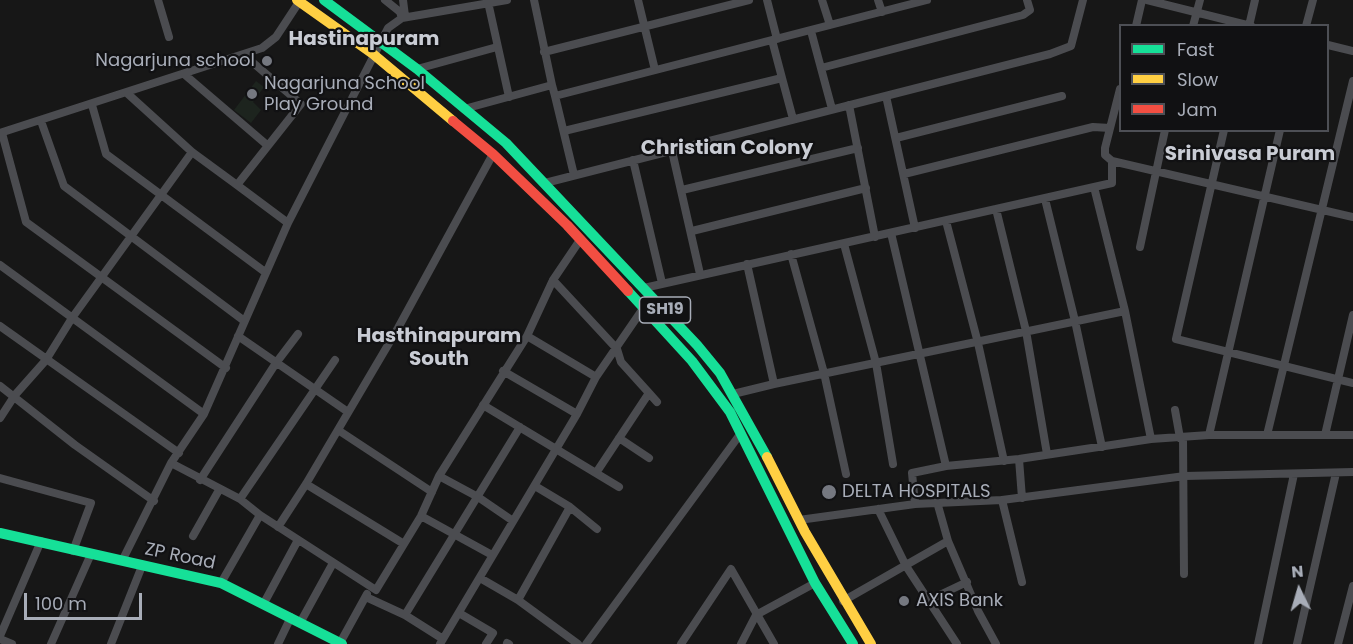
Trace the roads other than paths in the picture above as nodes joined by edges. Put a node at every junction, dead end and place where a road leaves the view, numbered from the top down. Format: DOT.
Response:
graph roads {
  1 [pos="158,0"];
  2 [pos="324,0"];
  3 [pos="385,0"];
  4 [pos="403,0"];
  5 [pos="507,0"];
  6 [pos="534,0"];
  7 [pos="638,0"];
  8 [pos="749,0"];
  9 [pos="767,0"];
  10 [pos="822,0"];
  11 [pos="878,0"];
  12 [pos="926,0"];
  13 [pos="1027,0"];
  14 [pos="1083,0"];
  15 [pos="1142,0"];
  16 [pos="1147,0"];
  17 [pos="1200,0"];
  18 [pos="1255,0"];
  19 [pos="1313,0"];
  20 [pos="298,1"];
  21 [pos="488,2"];
  22 [pos="721,3"];
  23 [pos="882,12"];
  24 [pos="1197,12"];
  25 [pos="404,18"];
  26 [pos="1136,24"];
  27 [pos="1194,24"];
  28 [pos="1246,24"];
  29 [pos="1250,24"];
  30 [pos="1307,24"];
  31 [pos="830,25"];
  32 [pos="645,27"];
  33 [pos="811,31"];
  34 [pos="169,37"];
  35 [pos="380,40"];
  36 [pos="775,40"];
  37 [pos="1329,45"];
  38 [pos="497,47"];
  39 [pos="1353,51"];
  40 [pos="544,52"];
  41 [pos="373,54"];
  42 [pos="244,55"];
  43 [pos="821,68"];
  44 [pos="417,69"];
  45 [pos="655,70"];
  46 [pos="184,74"];
  47 [pos="782,78"];
  48 [pos="1353,81"];
  49 [pos="552,85"];
  50 [pos="1119,92"];
  51 [pos="128,93"];
  52 [pos="555,96"];
  53 [pos="886,96"];
  54 [pos="1062,96"];
  55 [pos="509,97"];
  56 [pos="92,105"];
  57 [pos="849,105"];
  58 [pos="464,109"];
  59 [pos="831,109"];
  60 [pos="793,119"];
  61 [pos="41,121"];
  62 [pos="1110,128"];
  63 [pos="564,132"];
  64 [pos="1164,132"];
  65 [pos="1224,132"];
  66 [pos="1280,132"];
  67 [pos="1,133"];
  68 [pos="896,138"];
  69 [pos="267,145"];
  70 [pos="858,148"];
  71 [pos="672,151"];
  72 [pos="192,152"];
  73 [pos="494,154"];
  74 [pos="633,160"];
  75 [pos="1112,161"];
  76 [pos="1154,170"];
  77 [pos="904,174"];
  78 [pos="574,175"];
  79 [pos="545,183"];
  80 [pos="1212,184"];
  81 [pos="237,185"];
  82 [pos="1094,187"];
  83 [pos="866,188"];
  84 [pos="682,190"];
  85 [pos="161,195"];
  86 [pos="1264,196"];
  87 [pos="1045,199"];
  88 [pos="996,209"];
  89 [pos="1323,210"];
  90 [pos="1353,217"];
  91 [pos="946,221"];
  92 [pos="288,224"];
  93 [pos="915,228"];
  94 [pos="692,231"];
  95 [pos="891,233"];
  96 [pos="131,237"];
  97 [pos="875,237"];
  98 [pos="580,240"];
  99 [pos="844,244"];
  100 [pos="1140,247"];
  101 [pos="791,254"];
  102 [pos="747,264"];
  103 [pos="0,265"];
  104 [pos="265,272"];
  105 [pos="700,274"];
  106 [pos="102,278"];
  107 [pos="553,280"];
  108 [pos="662,282"];
  109 [pos="644,288"];
  110 [pos="642,310"];
  111 [pos="1125,311"];
  112 [pos="1353,315"];
  113 [pos="72,318"];
  114 [pos="243,320"];
  115 [pos="1075,321"];
  116 [pos="0,326"];
  117 [pos="1026,331"];
  118 [pos="298,334"];
  119 [pos="238,336"];
  120 [pos="527,336"];
  121 [pos="978,343"];
  122 [pos="617,349"];
  123 [pos="921,353"];
  124 [pos="1230,353"];
  125 [pos="46,360"];
  126 [pos="335,360"];
  127 [pos="276,363"];
  128 [pos="876,363"];
  129 [pos="1285,366"];
  130 [pos="226,368"];
  131 [pos="503,371"];
  132 [pos="824,373"];
  133 [pos="596,377"];
  134 [pos="1338,379"];
  135 [pos="1353,383"];
  136 [pos="774,384"];
  137 [pos="0,386"];
  138 [pos="314,389"];
  139 [pos="649,393"];
  140 [pos="733,394"];
  141 [pos="15,396"];
  142 [pos="657,402"];
  143 [pos="483,405"];
  144 [pos="1175,410"];
  145 [pos="348,412"];
  146 [pos="204,414"];
  147 [pos="577,414"];
  148 [pos="0,418"];
  149 [pos="520,427"];
  150 [pos="338,430"];
  151 [pos="741,433"];
  152 [pos="1209,435"];
  153 [pos="1267,435"];
  154 [pos="1325,435"];
  155 [pos="1353,435"];
  156 [pos="619,438"];
  157 [pos="1182,438"];
  158 [pos="1151,439"];
  159 [pos="1102,447"];
  160 [pos="556,449"];
  161 [pos="179,453"];
  162 [pos="1047,454"];
  163 [pos="648,459"];
  164 [pos="1019,459"];
  165 [pos="1004,461"];
  166 [pos="171,463"];
  167 [pos="893,464"];
  168 [pos="946,466"];
  169 [pos="1353,472"];
  170 [pos="596,473"];
  171 [pos="1336,473"];
  172 [pos="846,474"];
  173 [pos="1294,474"];
  174 [pos="439,476"];
  175 [pos="1185,476"];
  176 [pos="0,478"];
  177 [pos="200,480"];
  178 [pos="306,484"];
  179 [pos="535,486"];
  180 [pos="620,488"];
  181 [pos="219,490"];
  182 [pos="432,492"];
  183 [pos="477,497"];
  184 [pos="1022,498"];
  185 [pos="240,500"];
  186 [pos="1002,500"];
  187 [pos="154,501"];
  188 [pos="936,502"];
  189 [pos="915,504"];
  190 [pos="570,507"];
  191 [pos="878,509"];
  192 [pos="260,515"];
  193 [pos="421,516"];
  194 [pos="799,520"];
  195 [pos="513,521"];
  196 [pos="278,527"];
  197 [pos="597,529"];
  198 [pos="0,533"];
  199 [pos="454,535"];
  200 [pos="193,536"];
  201 [pos="298,540"];
  202 [pos="41,541"];
  203 [pos="948,541"];
  204 [pos="404,544"];
  205 [pos="73,551"];
  206 [pos="91,554"];
  207 [pos="492,555"];
  208 [pos="122,561"];
  209 [pos="333,563"];
  210 [pos="142,566"];
  211 [pos="906,566"];
  212 [pos="1185,574"];
  213 [pos="480,578"];
  214 [pos="967,582"];
  215 [pos="1022,582"];
  216 [pos="221,583"];
  217 [pos="815,583"];
  218 [pos="370,586"];
  219 [pos="1353,586"];
  220 [pos="366,597"];
  221 [pos="518,600"];
  222 [pos="843,601"];
  223 [pos="927,601"];
  224 [pos="264,603"];
  225 [pos="459,613"];
  226 [pos="405,615"];
  227 [pos="756,615"];
  228 [pos="295,620"];
  229 [pos="0,637"];
  230 [pos="442,641"];
  231 [pos="341,643"];
  232 [pos="12,644"];
  233 [pos="51,644"];
  234 [pos="111,644"];
  235 [pos="278,644"];
  236 [pos="486,644"];
  237 [pos="578,644"];
  238 [pos="586,644"];
  239 [pos="681,644"];
  240 [pos="741,644"];
  241 [pos="774,644"];
  242 [pos="853,644"];
  243 [pos="871,644"];
  244 [pos="957,644"];
  245 [pos="996,644"];
  246 [pos="1258,644"];
  247 [pos="1297,644"];
  248 [pos="1338,644"];
  1 -- 34 [label="street"];
  2 -- 35 [label="main road, SH19"];
  3 -- 25 [label="street"];
  4 -- 25 [label="street"];
  5 -- 21 [label="street"];
  6 -- 40 [label="street"];
  7 -- 32 [label="street"];
  8 -- 22 [label="street"];
  9 -- 36 [label="street"];
  10 -- 31 [label="street"];
  11 -- 23 [label="street"];
  12 -- 23 [label="street"];
  13 -- 43 [label="street"];
  14 -- 53 [label="street"];
  15 -- 26 [label="street"];
  16 -- 24 [label="street"];
  17 -- 24 [label="street"];
  18 -- 29 [label="street"];
  19 -- 30 [label="street"];
  20 -- 41 [label="main road, SH19"];
  20 -- 42 [label="street"];
  21 -- 25 [label="street"];
  21 -- 38 [label="street"];
  22 -- 32 [label="street"];
  23 -- 31 [label="street"];
  24 -- 27 [label="street"];
  24 -- 28 [label="street"];
  25 -- 35 [label="street"];
  31 -- 33 [label="street"];
  32 -- 40 [label="street"];
  32 -- 45 [label="street"];
  33 -- 36 [label="street"];
  33 -- 43 [label="street"];
  35 -- 41 [label="street"];
  35 -- 44 [label="main road, SH19"];
  36 -- 45 [label="street"];
  36 -- 47 [label="street"];
  37 -- 39 [label="street"];
  38 -- 44 [label="street"];
  38 -- 55 [label="street"];
  40 -- 49 [label="street"];
  41 -- 73 [label="main road, SH19"];
  41 -- 92 [label="street"];
  42 -- 46 [label="street"];
  42 -- 69 [label="street"];
  43 -- 59 [label="street"];
  44 -- 58 [label="main road, SH19"];
  45 -- 52 [label="street"];
  46 -- 51 [label="street"];
  46 -- 69 [label="street"];
  47 -- 60 [label="street"];
  47 -- 63 [label="street"];
  48 -- 89 [label="street"];
  49 -- 52 [label="street"];
  49 -- 55 [label="street"];
  50 -- 62 [label="street"];
  51 -- 56 [label="street"];
  51 -- 72 [label="street"];
  52 -- 63 [label="street"];
  53 -- 57 [label="street"];
  53 -- 68 [label="street"];
  54 -- 68 [label="street"];
  55 -- 58 [label="street"];
  56 -- 61 [label="street"];
  56 -- 85 [label="street"];
  57 -- 59 [label="street"];
  57 -- 70 [label="street"];
  58 -- 79 [label="main road, SH19"];
  59 -- 60 [label="street"];
  60 -- 71 [label="street"];
  61 -- 67 [label="street"];
  61 -- 96 [label="street"];
  62 -- 75 [label="street"];
  62 -- 77 [label="street"];
  63 -- 78 [label="street"];
  64 -- 76 [label="street"];
  65 -- 80 [label="street"];
  66 -- 86 [label="street"];
  67 -- 106 [label="street"];
  68 -- 77 [label="street"];
  69 -- 81 [label="street"];
  70 -- 83 [label="street"];
  70 -- 84 [label="street"];
  71 -- 74 [label="street"];
  71 -- 84 [label="street"];
  72 -- 81 [label="street"];
  72 -- 85 [label="street"];
  73 -- 98 [label="main road, SH19"];
  73 -- 145 [label="street"];
  74 -- 78 [label="street"];
  74 -- 108 [label="street"];
  75 -- 76 [label="street"];
  75 -- 82 [label="street"];
  76 -- 80 [label="street"];
  76 -- 100 [label="street"];
  77 -- 93 [label="street"];
  78 -- 79 [label="street"];
  79 -- 109 [label="main road, SH19"];
  80 -- 86 [label="street"];
  80 -- 124 [label="street"];
  81 -- 92 [label="street"];
  82 -- 87 [label="street"];
  82 -- 111 [label="street"];
  83 -- 94 [label="street"];
  83 -- 97 [label="street"];
  84 -- 94 [label="street"];
  85 -- 96 [label="street"];
  85 -- 104 [label="street"];
  86 -- 89 [label="street"];
  86 -- 124 [label="street"];
  87 -- 88 [label="street"];
  87 -- 115 [label="street"];
  88 -- 91 [label="street"];
  88 -- 117 [label="street"];
  89 -- 90 [label="street"];
  89 -- 129 [label="street"];
  91 -- 93 [label="street"];
  91 -- 121 [label="street"];
  92 -- 104 [label="street"];
  93 -- 95 [label="street"];
  94 -- 105 [label="street"];
  95 -- 97 [label="street"];
  95 -- 123 [label="street"];
  96 -- 106 [label="street"];
  96 -- 114 [label="street"];
  97 -- 99 [label="street"];
  98 -- 107 [label="street"];
  98 -- 110 [label="main road, SH19"];
  99 -- 101 [label="street"];
  99 -- 128 [label="street"];
  101 -- 102 [label="street"];
  101 -- 132 [label="street"];
  102 -- 105 [label="street"];
  102 -- 136 [label="street"];
  103 -- 113 [label="street"];
  104 -- 114 [label="street"];
  105 -- 108 [label="street"];
  106 -- 113 [label="street"];
  106 -- 130 [label="street"];
  107 -- 120 [label="street"];
  107 -- 122 [label="street"];
  108 -- 109 [label="street"];
  109 -- 140 [label="main road, SH19"];
  110 -- 122 [label="street"];
  110 -- 151 [label="main road, SH19"];
  111 -- 115 [label="street"];
  111 -- 158 [label="street"];
  112 -- 134 [label="street"];
  113 -- 125 [label="street"];
  113 -- 146 [label="street"];
  114 -- 119 [label="street"];
  115 -- 117 [label="street"];
  115 -- 159 [label="street"];
  116 -- 125 [label="street"];
  117 -- 121 [label="street"];
  117 -- 162 [label="street"];
  118 -- 127 [label="street"];
  119 -- 127 [label="street"];
  119 -- 130 [label="street"];
  120 -- 131 [label="street"];
  120 -- 133 [label="street"];
  121 -- 123 [label="street"];
  121 -- 165 [label="street"];
  122 -- 133 [label="street"];
  122 -- 139 [label="street"];
  123 -- 128 [label="street"];
  123 -- 168 [label="street"];
  124 -- 129 [label="street"];
  124 -- 152 [label="street"];
  125 -- 141 [label="street"];
  125 -- 161 [label="street"];
  126 -- 138 [label="street"];
  127 -- 138 [label="street"];
  127 -- 177 [label="street"];
  128 -- 132 [label="street"];
  128 -- 167 [label="street"];
  129 -- 134 [label="street"];
  129 -- 153 [label="street"];
  130 -- 146 [label="street"];
  131 -- 143 [label="street"];
  131 -- 147 [label="street"];
  132 -- 136 [label="street"];
  132 -- 172 [label="street"];
  133 -- 147 [label="street"];
  134 -- 135 [label="street"];
  134 -- 154 [label="street"];
  136 -- 140 [label="street"];
  137 -- 141 [label="street"];
  138 -- 145 [label="street"];
  138 -- 185 [label="street"];
  139 -- 142 [label="street"];
  139 -- 156 [label="street"];
  140 -- 194 [label="main road, SH19"];
  141 -- 148 [label="street"];
  141 -- 187 [label="street"];
  143 -- 149 [label="street"];
  143 -- 174 [label="street"];
  144 -- 157 [label="street"];
  145 -- 150 [label="street"];
  146 -- 161 [label="street"];
  147 -- 160 [label="street"];
  149 -- 160 [label="street"];
  149 -- 183 [label="street"];
  150 -- 178 [label="street"];
  150 -- 182 [label="street"];
  151 -- 217 [label="main road, SH19"];
  151 -- 238 [label="street"];
  152 -- 153 [label="street"];
  152 -- 157 [label="street"];
  153 -- 154 [label="street"];
  154 -- 155 [label="street"];
  156 -- 163 [label="street"];
  156 -- 170 [label="street"];
  157 -- 158 [label="street"];
  157 -- 175 [label="street"];
  158 -- 159 [label="street"];
  159 -- 162 [label="street"];
  160 -- 170 [label="street"];
  160 -- 179 [label="street"];
  161 -- 166 [label="street"];
  162 -- 164 [label="street"];
  164 -- 165 [label="street"];
  164 -- 184 [label="street"];
  165 -- 168 [label="street"];
  166 -- 177 [label="street"];
  166 -- 187 [label="street"];
  168 -- 189 [label="street"];
  169 -- 171 [label="street"];
  170 -- 180 [label="street"];
  171 -- 173 [label="street"];
  171 -- 247 [label="street"];
  173 -- 175 [label="street"];
  173 -- 246 [label="street"];
  174 -- 182 [label="street"];
  174 -- 183 [label="street"];
  175 -- 184 [label="street"];
  175 -- 212 [label="street"];
  176 -- 205 [label="street"];
  177 -- 181 [label="street"];
  178 -- 196 [label="street"];
  178 -- 204 [label="street"];
  179 -- 190 [label="street"];
  179 -- 195 [label="street"];
  181 -- 185 [label="street"];
  181 -- 200 [label="street"];
  182 -- 193 [label="street"];
  183 -- 195 [label="street"];
  183 -- 199 [label="street"];
  184 -- 186 [label="street"];
  185 -- 192 [label="street"];
  186 -- 188 [label="street"];
  186 -- 215 [label="street"];
  187 -- 208 [label="street"];
  188 -- 189 [label="street"];
  188 -- 203 [label="street"];
  189 -- 191 [label="street"];
  190 -- 197 [label="street"];
  190 -- 221 [label="street"];
  191 -- 194 [label="street"];
  191 -- 211 [label="street"];
  192 -- 196 [label="street"];
  192 -- 216 [label="street"];
  193 -- 199 [label="street"];
  193 -- 204 [label="street"];
  194 -- 222 [label="main road, SH19"];
  195 -- 207 [label="street"];
  196 -- 201 [label="street"];
  198 -- 202 [label="main road, ZP Road"];
  199 -- 207 [label="street"];
  199 -- 226 [label="street"];
  201 -- 209 [label="street"];
  201 -- 224 [label="street"];
  202 -- 205 [label="main road, ZP Road"];
  202 -- 229 [label="street"];
  203 -- 211 [label="street"];
  203 -- 214 [label="street"];
  204 -- 218 [label="street"];
  205 -- 206 [label="main road, ZP Road"];
  206 -- 208 [label="main road, ZP Road"];
  206 -- 233 [label="street"];
  207 -- 213 [label="street"];
  208 -- 210 [label="main road, ZP Road"];
  209 -- 218 [label="street"];
  209 -- 228 [label="street"];
  210 -- 216 [label="main road, ZP Road"];
  210 -- 234 [label="street"];
  211 -- 222 [label="street"];
  211 -- 223 [label="street"];
  213 -- 221 [label="street"];
  213 -- 225 [label="street"];
  214 -- 223 [label="street"];
  214 -- 245 [label="street"];
  216 -- 224 [label="main road, ZP Road"];
  217 -- 227 [label="street"];
  217 -- 242 [label="main road, SH19"];
  218 -- 220 [label="street"];
  219 -- 248 [label="street"];
  220 -- 226 [label="street"];
  220 -- 231 [label="street"];
  221 -- 237 [label="street"];
  222 -- 243 [label="main road, SH19"];
  223 -- 244 [label="street"];
  224 -- 228 [label="main road, ZP Road"];
  225 -- 230 [label="street"];
  225 -- 236 [label="street"];
  226 -- 230 [label="street"];
  227 -- 239 [label="street"];
  227 -- 240 [label="street"];
  227 -- 241 [label="street"];
  228 -- 231 [label="main road, ZP Road"];
  228 -- 235 [label="street"];
  229 -- 232 [label="street"];
}
